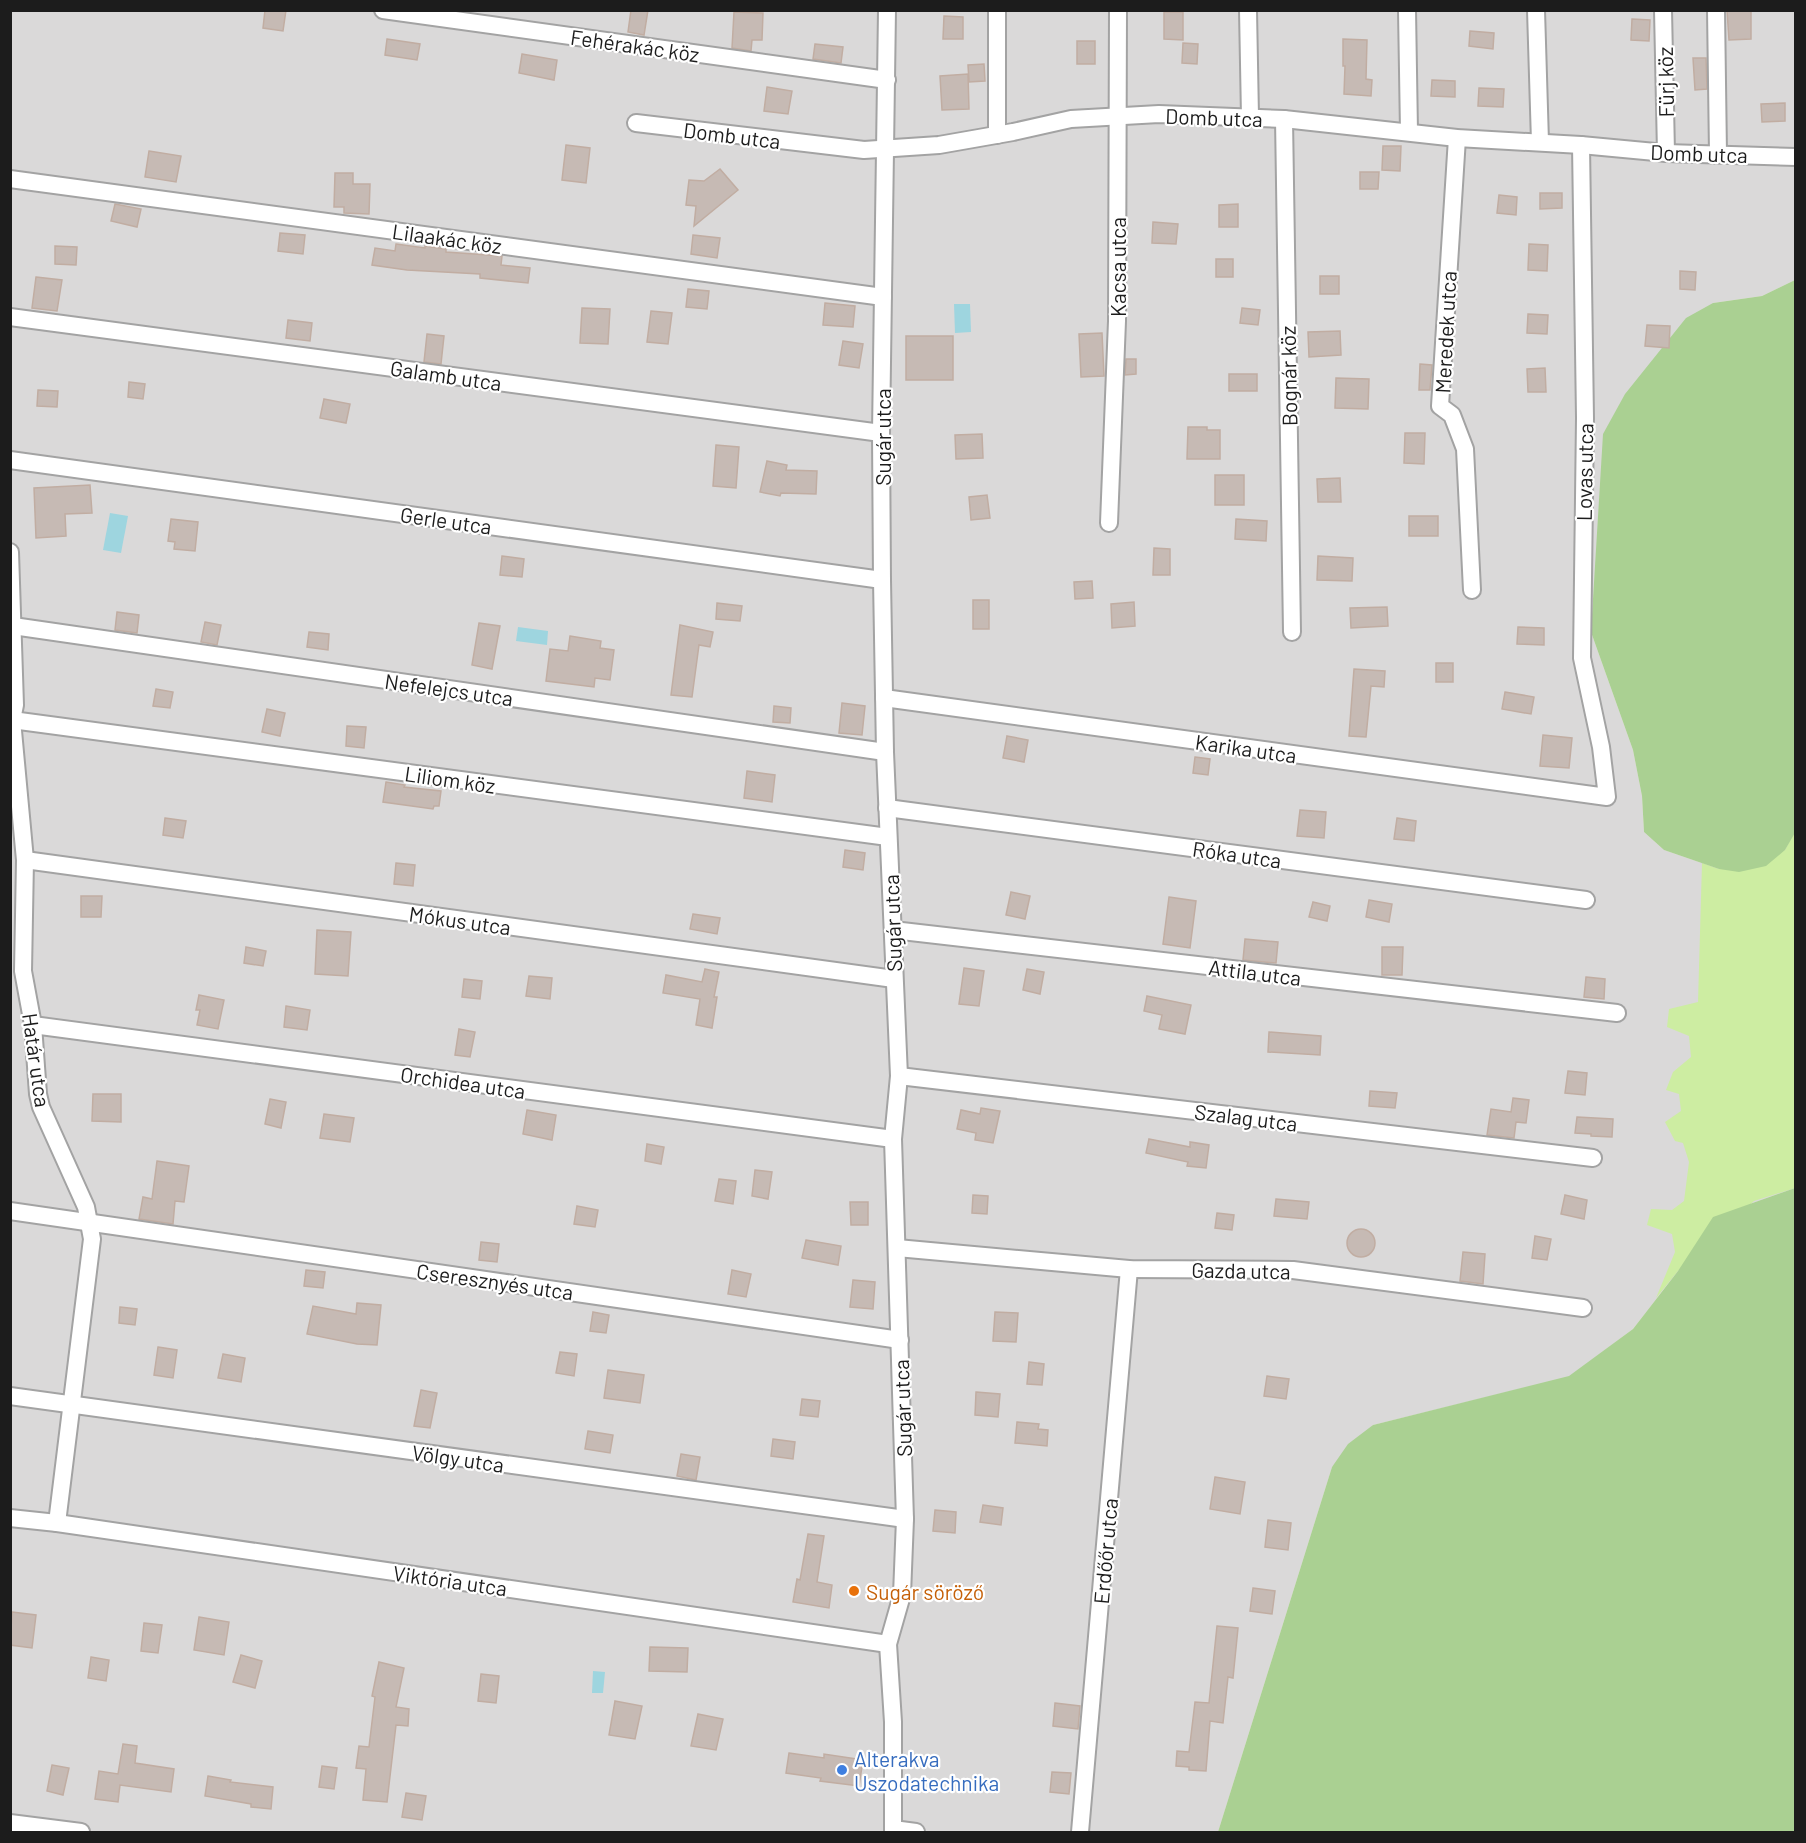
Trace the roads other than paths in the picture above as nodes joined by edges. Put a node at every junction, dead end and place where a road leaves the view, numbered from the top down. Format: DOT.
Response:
graph roads {
  1 [pos="383,10"];
  2 [pos="887,10"];
  3 [pos="997,10"];
  4 [pos="1118,10"];
  5 [pos="1248,10"];
  6 [pos="1407,10"];
  7 [pos="1536,10"];
  8 [pos="1663,10"];
  9 [pos="1716,10"];
  10 [pos="887,80"];
  11 [pos="1118,117"];
  12 [pos="1250,117"];
  13 [pos="1284,120"];
  14 [pos="636,123"];
  15 [pos="1409,132"];
  16 [pos="997,135"];
  17 [pos="1457,138"];
  18 [pos="1540,142"];
  19 [pos="1581,145"];
  20 [pos="887,148"];
  21 [pos="1666,153"];
  22 [pos="1718,154"];
  23 [pos="1796,157"];
  24 [pos="10,179"];
  25 [pos="883,297"];
  26 [pos="10,317"];
  27 [pos="881,433"];
  28 [pos="10,460"];
  29 [pos="1109,523"];
  30 [pos="10,552"];
  31 [pos="882,580"];
  32 [pos="1472,590"];
  33 [pos="14,626"];
  34 [pos="1292,632"];
  35 [pos="884,698"];
  36 [pos="13,710"];
  37 [pos="885,752"];
  38 [pos="1607,797"];
  39 [pos="887,808"];
  40 [pos="888,837"];
  41 [pos="25,860"];
  42 [pos="1587,900"];
  43 [pos="892,930"];
  44 [pos="17,970"];
  45 [pos="894,980"];
  46 [pos="1617,1013"];
  47 [pos="33,1025"];
  48 [pos="898,1076"];
  49 [pos="892,1139"];
  50 [pos="1593,1158"];
  51 [pos="10,1211"];
  52 [pos="90,1223"];
  53 [pos="897,1248"];
  54 [pos="1129,1269"];
  55 [pos="1583,1308"];
  56 [pos="900,1340"];
  57 [pos="10,1396"];
  58 [pos="73,1405"];
  59 [pos="10,1518"];
  60 [pos="905,1520"];
  61 [pos="57,1523"];
  62 [pos="888,1644"];
  63 [pos="10,1823"];
  64 [pos="893,1831"];
  65 [pos="81,1833"];
  66 [pos="916,1833"];
  67 [pos="1080,1833"];
  1 -- 10 [label="street, Fehérakác köz"];
  2 -- 10 [label="street, Sugár utca"];
  3 -- 16 [label="street"];
  4 -- 11 [label="street, Kacsa utca"];
  5 -- 12 [label="street"];
  6 -- 15 [label="street"];
  7 -- 18 [label="street"];
  8 -- 21 [label="street, Fürj köz"];
  9 -- 22 [label="street"];
  10 -- 20 [label="street, Sugár utca"];
  11 -- 12 [label="street, Domb utca"];
  11 -- 16 [label="street, Domb utca"];
  11 -- 29 [label="street, Kacsa utca"];
  12 -- 13 [label="street, Domb utca"];
  13 -- 15 [label="street, Domb utca"];
  13 -- 34 [label="street, Bognár köz"];
  14 -- 20 [label="street, Domb utca"];
  15 -- 17 [label="street, Domb utca"];
  16 -- 20 [label="street, Domb utca"];
  17 -- 18 [label="street, Domb utca"];
  17 -- 32 [label="street, Meredek utca"];
  18 -- 19 [label="street, Domb utca"];
  19 -- 21 [label="street, Domb utca"];
  19 -- 38 [label="street, Lovas utca"];
  20 -- 25 [label="street, Sugár utca"];
  21 -- 22 [label="street, Domb utca"];
  22 -- 23 [label="street, Domb utca"];
  24 -- 25 [label="street, Lilaakác köz"];
  25 -- 27 [label="street, Sugár utca"];
  26 -- 27 [label="street, Galamb utca"];
  27 -- 31 [label="street, Sugár utca"];
  28 -- 31 [label="street, Gerle utca"];
  30 -- 33 [label="street, Határ utca"];
  31 -- 35 [label="street, Sugár utca"];
  33 -- 36 [label="street, Határ utca"];
  33 -- 37 [label="street, Nefelejcs utca"];
  35 -- 37 [label="street, Sugár utca"];
  35 -- 38 [label="street, Karika utca"];
  36 -- 40 [label="street, Liliom köz"];
  36 -- 41 [label="street, Határ utca"];
  37 -- 39 [label="street, Sugár utca"];
  39 -- 40 [label="street, Sugár utca"];
  39 -- 42 [label="street, Róka utca"];
  40 -- 43 [label="street, Sugár utca"];
  41 -- 44 [label="street, Határ utca"];
  41 -- 45 [label="street, Mókus utca"];
  43 -- 45 [label="street, Sugár utca"];
  43 -- 46 [label="street, Attila utca"];
  44 -- 47 [label="street, Határ utca"];
  45 -- 48 [label="street, Sugár utca"];
  47 -- 49 [label="street, Orchidea utca"];
  47 -- 52 [label="street, Határ utca"];
  48 -- 49 [label="street, Sugár utca"];
  48 -- 50 [label="street, Szalag utca"];
  49 -- 53 [label="street, Sugár utca"];
  51 -- 52 [label="street, Cseresznyés utca"];
  52 -- 56 [label="street, Cseresznyés utca"];
  52 -- 58 [label="street, Határ utca"];
  53 -- 54 [label="street, Gazda utca"];
  53 -- 56 [label="street, Sugár utca"];
  54 -- 55 [label="street, Gazda utca"];
  54 -- 67 [label="street, Erdőőr utca"];
  56 -- 60 [label="street, Sugár utca"];
  57 -- 58 [label="street, Völgy utca"];
  58 -- 60 [label="street, Völgy utca"];
  58 -- 61 [label="street, Határ utca"];
  59 -- 61 [label="street, Viktória utca"];
  60 -- 62 [label="street, Sugár utca"];
  61 -- 62 [label="street, Viktória utca"];
  62 -- 64 [label="street, Sugár utca"];
  63 -- 65 [label="street"];
  64 -- 66 [label="street"];
}
